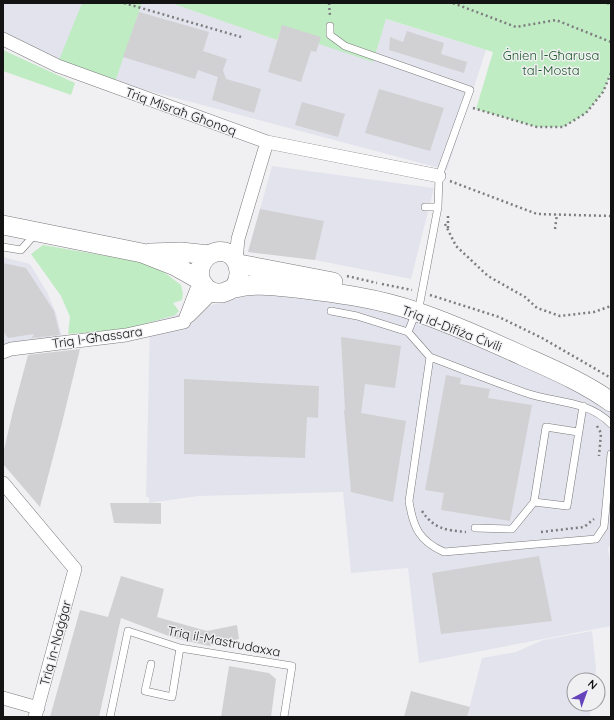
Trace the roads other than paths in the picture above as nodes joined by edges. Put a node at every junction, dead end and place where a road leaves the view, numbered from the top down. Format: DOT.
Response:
graph roads {
  1 [pos="330,26"];
  2 [pos="3,39"];
  3 [pos="267,142"];
  4 [pos="439,176"];
  5 [pos="425,207"];
  6 [pos="438,207"];
  7 [pos="3,225"];
  8 [pos="37,232"];
  9 [pos="238,239"];
  10 [pos="3,247"];
  11 [pos="142,253"];
  12 [pos="213,254"];
  13 [pos="237,262"];
  14 [pos="205,285"];
  15 [pos="234,288"];
  16 [pos="419,302"];
  17 [pos="357,306"];
  18 [pos="331,311"];
  19 [pos="408,332"];
  20 [pos="3,352"];
  21 [pos="430,357"];
  22 [pos="611,392"];
  23 [pos="583,406"];
  24 [pos="607,409"];
  25 [pos="611,424"];
  26 [pos="578,432"];
  27 [pos="611,454"];
  28 [pos="3,483"];
  29 [pos="534,502"];
  30 [pos="474,530"];
  31 [pos="180,648"];
  32 [pos="151,664"];
  33 [pos="3,698"];
  34 [pos="36,712"];
  35 [pos="110,717"];
  36 [pos="284,717"];
  1 -- 4 [label="lane"];
  2 -- 3 [label="street, Triq Misraħ Għonoq"];
  3 -- 4 [label="street, Triq Misraħ Għonoq"];
  3 -- 9 [label="street"];
  4 -- 6 [label="lane"];
  5 -- 6 [label="lane"];
  6 -- 16 [label="lane"];
  7 -- 8 [label="main road, Triq id-Difiża Ċivili"];
  8 -- 10 [label="lane"];
  8 -- 11 [label="main road, Triq id-Difiża Ċivili"];
  9 -- 12 [label="street"];
  9 -- 13 [label="street"];
  11 -- 12 [label="main road, Triq id-Difiża Ċivili"];
  11 -- 14 [label="main road, Triq id-Difiża Ċivili"];
  12 -- 13 [label="main road, Triq id-Difiża Ċivili"];
  12 -- 14 [label="main road"];
  13 -- 15 [label="main road"];
  13 -- 16 [label="main road, Triq id-Difiża Ċivili"];
  14 -- 15 [label="main road, Triq id-Difiża Ċivili"];
  14 -- 20 [label="street, Triq l-Għassara"];
  15 -- 17 [label="main road, Triq id-Difiża Ċivili"];
  16 -- 17 [label="main road, Triq id-Difiża Ċivili"];
  16 -- 19 [label="lane"];
  16 -- 22 [label="main road, Triq id-Difiża Ċivili"];
  16 -- 24 [label="main road, Triq id-Difiża Ċivili"];
  17 -- 18 [label="lane"];
  17 -- 19 [label="lane"];
  19 -- 21 [label="lane"];
  21 -- 23 [label="lane"];
  21 -- 27 [label="lane"];
  23 -- 24 [label="lane"];
  23 -- 26 [label="lane"];
  24 -- 25 [label="lane"];
  26 -- 29 [label="lane"];
  26 -- 29 [label="lane"];
  28 -- 34 [label="street, Triq in-Naġġar"];
  29 -- 30 [label="lane"];
  31 -- 32 [label="lane"];
  31 -- 35 [label="lane, Triq il-Mastrudaxxa"];
  31 -- 36 [label="lane, Triq il-Mastrudaxxa"];
  33 -- 34 [label="street"];
}
